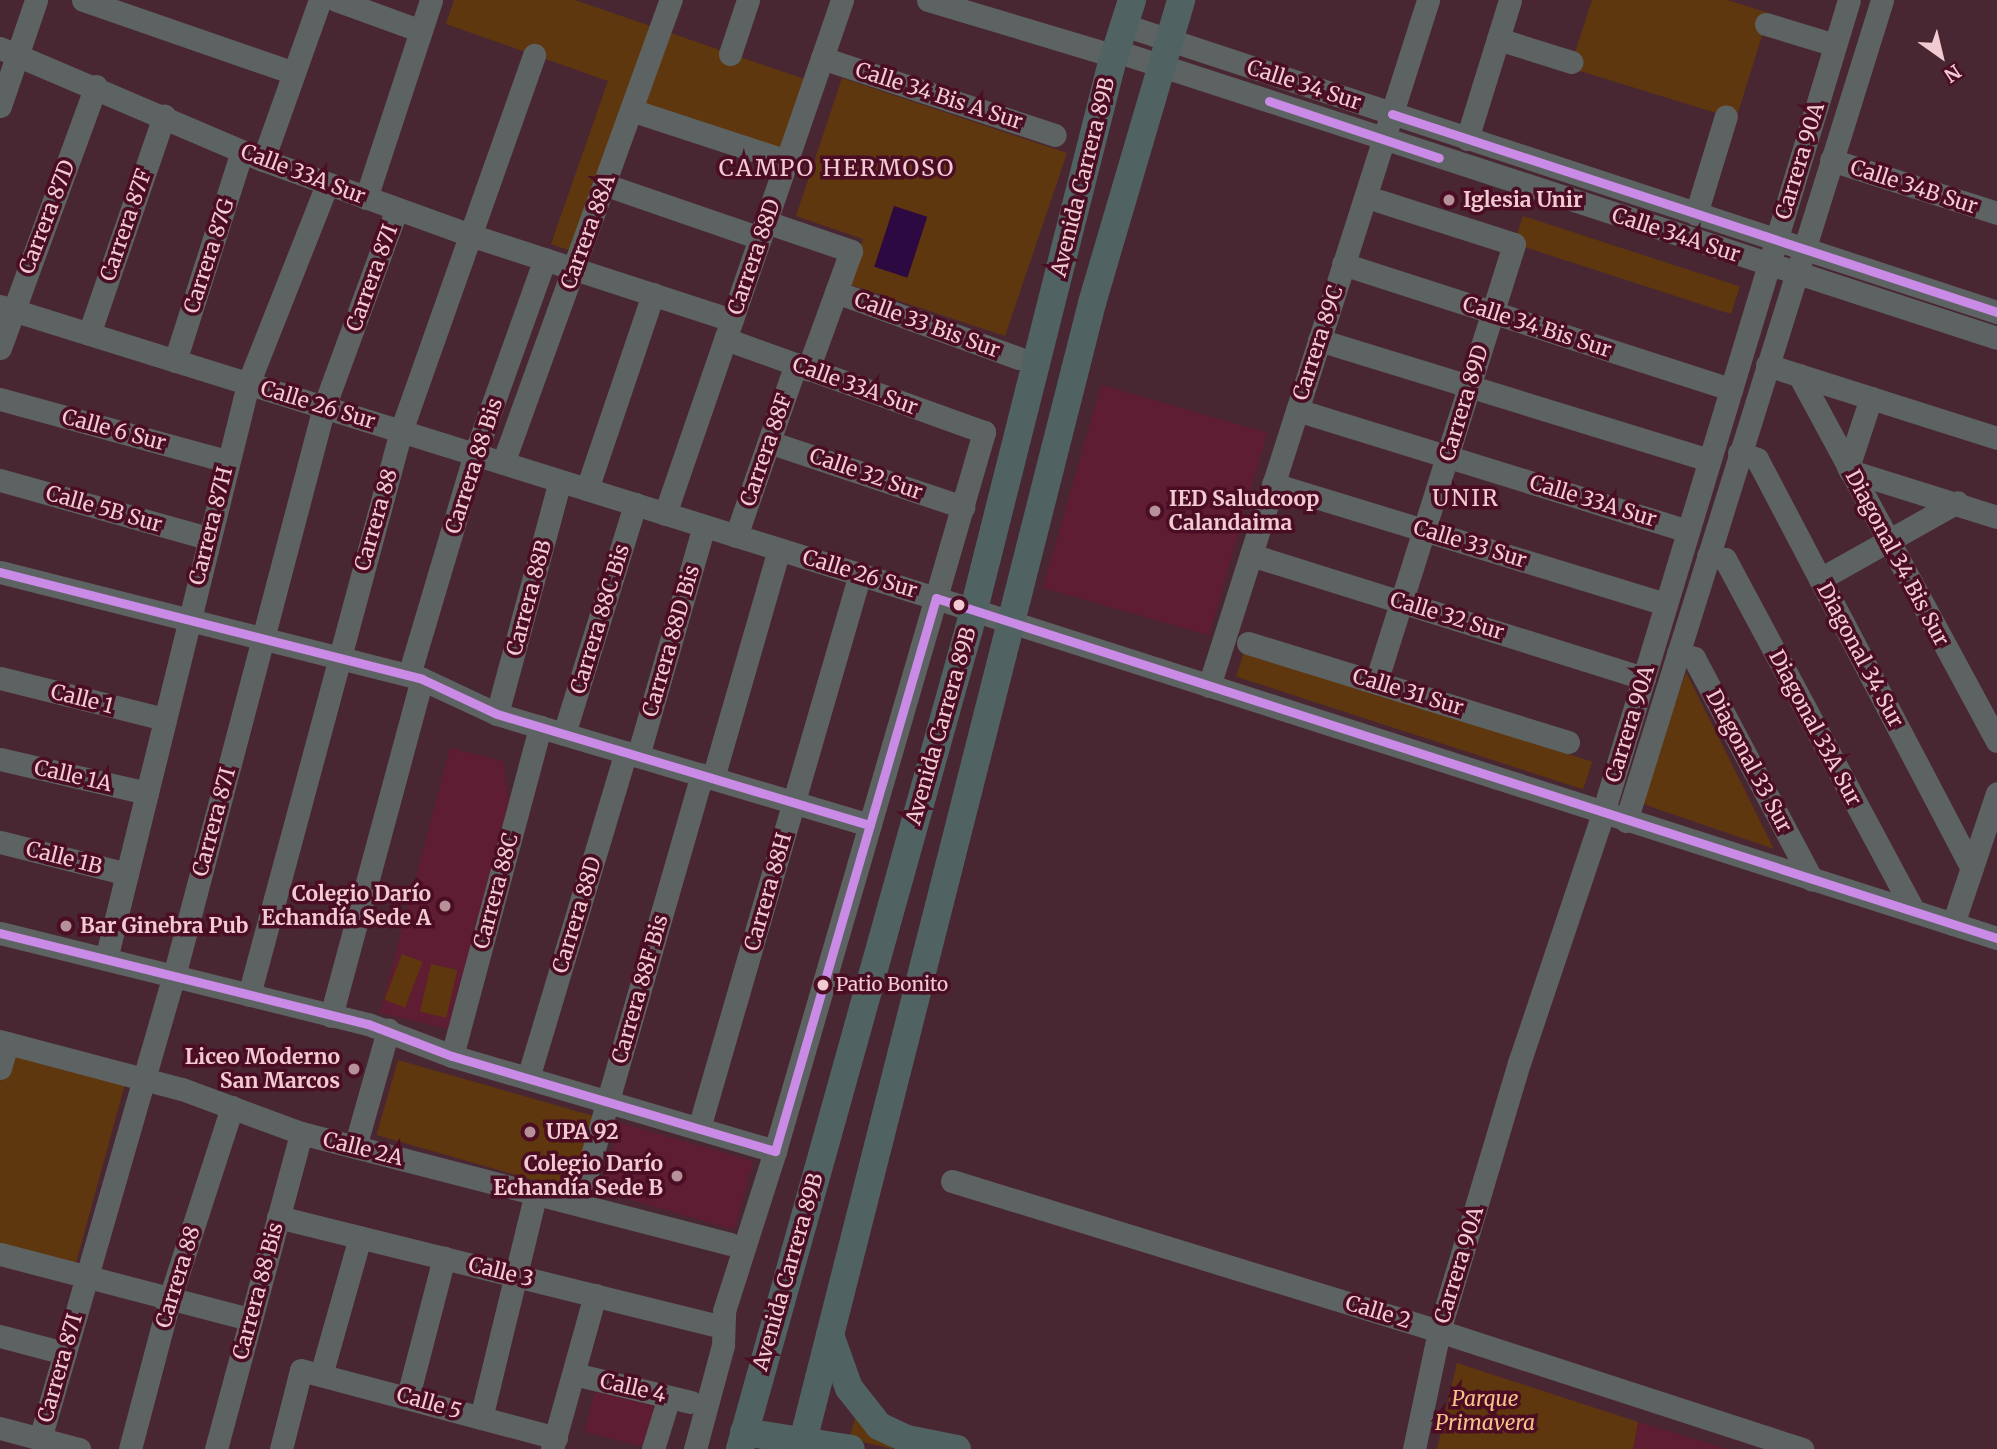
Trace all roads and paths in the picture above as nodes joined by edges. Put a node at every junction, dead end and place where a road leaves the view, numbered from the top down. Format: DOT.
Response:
graph roads {
  1 [pos="36,0"];
  2 [pos="83,0"];
  3 [pos="320,0"];
  4 [pos="336,0"];
  5 [pos="431,0"];
  6 [pos="671,0"];
  7 [pos="748,0"];
  8 [pos="842,0"];
  9 [pos="928,0"];
  10 [pos="1181,0"];
  11 [pos="1428,0"];
  12 [pos="1510,0"];
  13 [pos="1849,0"];
  14 [pos="1881,0"];
  15 [pos="1766,24"];
  16 [pos="421,31"];
  17 [pos="1118,32"];
  18 [pos="1498,39"];
  19 [pos="1835,45"];
  20 [pos="9,51"];
  21 [pos="1164,53"];
  22 [pos="730,54"];
  23 [pos="534,55"];
  24 [pos="822,58"];
  25 [pos="1572,62"];
  26 [pos="294,73"];
  27 [pos="96,86"];
  28 [pos="0,106"];
  29 [pos="631,110"];
  30 [pos="1392,114"];
  31 [pos="1726,116"];
  32 [pos="164,117"];
  33 [pos="1055,135"];
  34 [pos="1383,139"];
  35 [pos="1467,139"];
  36 [pos="252,156"];
  37 [pos="1831,160"];
  38 [pos="787,161"];
  39 [pos="327,184"];
  40 [pos="606,185"];
  41 [pos="366,198"];
  42 [pos="1379,201"];
  43 [pos="397,209"];
  44 [pos="1997,213"];
  45 [pos="1696,214"];
  46 [pos="763,230"];
  47 [pos="470,235"];
  48 [pos="1776,240"];
  49 [pos="1802,249"];
  50 [pos="545,259"];
  51 [pos="1343,264"];
  52 [pos="1768,266"];
  53 [pos="575,268"];
  54 [pos="1794,275"];
  55 [pos="836,292"];
  56 [pos="653,294"];
  57 [pos="6,308"];
  58 [pos="1493,312"];
  59 [pos="1997,312"];
  60 [pos="729,330"];
  61 [pos="89,334"];
  62 [pos="1997,338"];
  63 [pos="1319,340"];
  64 [pos="0,348"];
  65 [pos="1018,358"];
  66 [pos="175,361"];
  67 [pos="1767,365"];
  68 [pos="802,366"];
  69 [pos="1799,375"];
  70 [pos="248,384"];
  71 [pos="1469,386"];
  72 [pos="1731,389"];
  73 [pos="1871,398"];
  74 [pos="0,399"];
  75 [pos="324,407"];
  76 [pos="1297,410"];
  77 [pos="401,431"];
  78 [pos="1997,438"];
  79 [pos="769,442"];
  80 [pos="1740,453"];
  81 [pos="475,454"];
  82 [pos="1447,456"];
  83 [pos="1709,460"];
  84 [pos="227,461"];
  85 [pos="503,463"];
  86 [pos="1849,469"];
  87 [pos="0,480"];
  88 [pos="560,481"];
  89 [pos="1273,484"];
  90 [pos="587,489"];
  91 [pos="1957,502"];
  92 [pos="635,504"];
  93 [pos="963,507"];
  94 [pos="665,514"];
  95 [pos="1997,517"];
  96 [pos="704,526"];
  97 [pos="1424,530"];
  98 [pos="1688,531"];
  99 [pos="736,536"];
  100 [pos="208,538"];
  101 [pos="1887,540"];
  102 [pos="779,549"];
  103 [pos="1251,555"];
  104 [pos="1708,555"];
  105 [pos="0,572"];
  106 [pos="860,574"];
  107 [pos="1820,579"];
  108 [pos="936,598"];
  109 [pos="1401,602"];
  110 [pos="1666,604"];
  111 [pos="974,610"];
  112 [pos="189,620"];
  113 [pos="1013,623"];
  114 [pos="262,638"];
  115 [pos="1248,643"];
  116 [pos="1678,653"];
  117 [pos="337,657"];
  118 [pos="415,677"];
  119 [pos="1644,677"];
  120 [pos="0,678"];
  121 [pos="1376,682"];
  122 [pos="1209,686"];
  123 [pos="497,714"];
  124 [pos="164,719"];
  125 [pos="540,727"];
  126 [pos="564,734"];
  127 [pos="1997,741"];
  128 [pos="1568,742"];
  129 [pos="632,754"];
  130 [pos="0,759"];
  131 [pos="708,777"];
  132 [pos="147,793"];
  133 [pos="1997,793"];
  134 [pos="794,802"];
  135 [pos="1603,813"];
  136 [pos="1993,820"];
  137 [pos="1626,821"];
  138 [pos="870,825"];
  139 [pos="0,842"];
  140 [pos="1972,868"];
  141 [pos="127,874"];
  142 [pos="1812,880"];
  143 [pos="1914,912"];
  144 [pos="1953,924"];
  145 [pos="0,933"];
  146 [pos="1997,938"];
  147 [pos="106,959"];
  148 [pos="174,976"];
  149 [pos="249,995"];
  150 [pos="331,1016"];
  151 [pos="388,1030"];
  152 [pos="4,1042"];
  153 [pos="452,1056"];
  154 [pos="0,1068"];
  155 [pos="528,1078"];
  156 [pos="142,1079"];
  157 [pos="607,1101"];
  158 [pos="232,1108"];
  159 [pos="699,1128"];
  160 [pos="301,1133"];
  161 [pos="355,1147"];
  162 [pos="775,1151"];
  163 [pos="952,1181"];
  164 [pos="536,1193"];
  165 [pos="578,1204"];
  166 [pos="278,1217"];
  167 [pos="360,1237"];
  168 [pos="730,1244"];
  169 [pos="0,1254"];
  170 [pos="444,1258"];
  171 [pos="86,1276"];
  172 [pos="516,1276"];
  173 [pos="595,1295"];
  174 [pos="170,1298"];
  175 [pos="250,1319"];
  176 [pos="723,1327"];
  177 [pos="1439,1331"];
  178 [pos="830,1335"];
  179 [pos="0,1336"];
  180 [pos="65,1353"];
  181 [pos="312,1373"];
  182 [pos="574,1374"];
  183 [pos="408,1396"];
  184 [pos="669,1397"];
  185 [pos="691,1402"];
  186 [pos="481,1418"];
  187 [pos="0,1428"];
  188 [pos="40,1439"];
  189 [pos="742,1440"];
  190 [pos="554,1443"];
  191 [pos="802,1445"];
  192 [pos="284,1448"];
  193 [pos="79,1449"];
  194 [pos="130,1449"];
  195 [pos="216,1449"];
  196 [pos="653,1449"];
  197 [pos="695,1449"];
  198 [pos="851,1449"];
  199 [pos="957,1449"];
  200 [pos="1414,1449"];
  201 [pos="1802,1449"];
  1 -- 20 [label="street"];
  2 -- 26 [label="street"];
  3 -- 26 [label="street, Carrera 87G"];
  4 -- 16 [label="street"];
  5 -- 16 [label="street, Carrera 87I"];
  6 -- 29 [label="street, Carrera 88A"];
  7 -- 22 [label="street"];
  8 -- 24 [label="street, Carrera 88D"];
  9 -- 17 [label="street, Calle 34 Sur"];
  10 -- 21 [label="main road, Avenida Carrera 89B"];
  11 -- 30 [label="street, Carrera 89C"];
  12 -- 18 [label="street"];
  13 -- 19 [label="street, Carrera 90A"];
  14 -- 37 [label="street, Carrera 90A"];
  15 -- 19 [label="street"];
  16 -- 41 [label="street, Carrera 87I"];
  17 -- 21 [label="street, Calle 34 Sur"];
  17 -- 111 [label="main road, Avenida Carrera 89B"];
  18 -- 25 [label="street"];
  18 -- 35 [label="street"];
  19 -- 48 [label="street, Carrera 90A"];
  20 -- 27 [label="street, Calle 33A Sur"];
  20 -- 28 [label="street"];
  21 -- 30 [label="street, Calle 34 Sur"];
  21 -- 34 [label="street, Calle 34A Sur"];
  21 -- 113 [label="main road, Avenida Carrera 89B"];
  23 -- 47 [label="street, Carrera 88"];
  24 -- 33 [label="street, Calle 34 Bis A Sur"];
  24 -- 38 [label="street, Carrera 88D"];
  26 -- 36 [label="street, Carrera 87G"];
  27 -- 32 [label="street, Calle 33A Sur"];
  27 -- 57 [label="street, Carrera 87D"];
  29 -- 38 [label="street"];
  29 -- 40 [label="street, Carrera 88A"];
  30 -- 34 [label="street, Carrera 89C"];
  30 -- 35 [label="street, Calle 34 Sur"];
  31 -- 45 [label="street"];
  32 -- 36 [label="street, Calle 33A Sur"];
  32 -- 61 [label="street, Carrera 87F"];
  34 -- 51 [label="street, Carrera 89C"];
  34 -- 52 [label="street, Calle 34A Sur"];
  35 -- 45 [label="street, Calle 34 Sur"];
  36 -- 39 [label="street, Calle 33A Sur"];
  36 -- 66 [label="street, Carrera 87G"];
  37 -- 44 [label="street, Calle 34B Sur"];
  37 -- 49 [label="street, Carrera 90A"];
  38 -- 46 [label="street, Carrera 88D"];
  39 -- 41 [label="street, Calle 33A Sur"];
  39 -- 70 [label="street, Carrera 87H"];
  40 -- 46 [label="street"];
  40 -- 53 [label="street, Carrera 88A"];
  41 -- 43 [label="street, Calle 33A Sur"];
  42 -- 58 [label="street, Carrera 89D"];
  43 -- 47 [label="street, Calle 33A Sur"];
  43 -- 75 [label="street, Carrera 87I"];
  45 -- 48 [label="street, Calle 34 Sur"];
  46 -- 55 [label="street, Carrera 88F"];
  46 -- 60 [label="street, Carrera 88D"];
  47 -- 50 [label="street, Calle 33A Sur"];
  47 -- 77 [label="street, Carrera 88"];
  48 -- 49 [label="street, Calle 34 Sur"];
  48 -- 52 [label="street, Carrera 90A"];
  49 -- 54 [label="street, Carrera 90A"];
  49 -- 59 [label="street"];
  50 -- 53 [label="street, Calle 33A Sur"];
  50 -- 81 [label="street, Carrera 88 Bis"];
  51 -- 58 [label="street, Calle 34 Bis Sur"];
  51 -- 63 [label="street, Carrera 89C"];
  52 -- 54 [label="street, Calle 34A Sur"];
  52 -- 72 [label="street, Carrera 90A"];
  53 -- 56 [label="street, Calle 33A Sur"];
  53 -- 85 [label="street, Carrera 88A"];
  54 -- 62 [label="street, Calle 34A Sur"];
  54 -- 67 [label="street, Carrera 90A"];
  55 -- 65 [label="street, Calle 33 Bis Sur"];
  55 -- 68 [label="street, Carrera 88F"];
  56 -- 60 [label="street, Calle 33A Sur"];
  56 -- 90 [label="street"];
  57 -- 61 [label="street, Calle 26 Sur"];
  57 -- 64 [label="street, Carrera 87D"];
  58 -- 71 [label="street, Carrera 89D"];
  58 -- 72 [label="street, Calle 34 Bis Sur"];
  60 -- 68 [label="street, Calle 33A Sur"];
  60 -- 94 [label="street, Carrera 88D"];
  61 -- 66 [label="street, Calle 26 Sur"];
  63 -- 71 [label="street"];
  63 -- 76 [label="street, Carrera 89C"];
  66 -- 70 [label="street, Calle 26 Sur"];
  67 -- 69 [label="street"];
  67 -- 80 [label="street, Carrera 90A"];
  68 -- 79 [label="street, Carrera 88F"];
  68 -- 93 [label="street, Calle 33A Sur"];
  69 -- 73 [label="street"];
  69 -- 86 [label="street, Diagonal 34 Bis Sur"];
  70 -- 75 [label="street, Calle 26 Sur"];
  70 -- 84 [label="street, Carrera 87H"];
  71 -- 82 [label="street, Carrera 89D"];
  71 -- 83 [label="street"];
  72 -- 83 [label="street, Carrera 90A"];
  73 -- 78 [label="street"];
  73 -- 86 [label="street"];
  74 -- 84 [label="street, Calle 6 Sur"];
  75 -- 77 [label="street, Calle 26 Sur"];
  75 -- 114 [label="street, Carrera 87I"];
  76 -- 82 [label="street, Calle 33A Sur"];
  76 -- 89 [label="street, Carrera 89C"];
  77 -- 81 [label="street, Calle 26 Sur"];
  77 -- 117 [label="street, Carrera 88"];
  79 -- 93 [label="street, Calle 32 Sur"];
  79 -- 99 [label="street, Carrera 88F"];
  80 -- 104 [label="street, Carrera 90A"];
  80 -- 107 [label="street, Diagonal 34 Sur"];
  81 -- 85 [label="street, Calle 26 Sur"];
  81 -- 118 [label="street, Carrera 88 Bis"];
  82 -- 97 [label="street, Carrera 89D"];
  82 -- 98 [label="street, Calle 33A Sur"];
  83 -- 98 [label="street, Carrera 90A"];
  84 -- 100 [label="street, Carrera 87H"];
  85 -- 88 [label="street, Calle 26 Sur"];
  86 -- 91 [label="street"];
  86 -- 101 [label="street, Diagonal 34 Bis Sur"];
  87 -- 100 [label="street, Calle 5B Sur"];
  88 -- 90 [label="street, Calle 26 Sur"];
  88 -- 123 [label="street, Carrera 88B"];
  89 -- 97 [label="street, Calle 33 Sur"];
  89 -- 103 [label="street, Carrera 89C"];
  90 -- 92 [label="street, Calle 26 Sur"];
  91 -- 95 [label="street"];
  91 -- 101 [label="street"];
  92 -- 94 [label="street, Calle 26 Sur"];
  92 -- 126 [label="street, Carrera 88C Bis"];
  93 -- 108 [label="street"];
  94 -- 96 [label="street, Calle 26 Sur"];
  96 -- 99 [label="street, Calle 26 Sur"];
  96 -- 129 [label="street, Carrera 88D Bis"];
  97 -- 109 [label="street, Carrera 89D"];
  97 -- 110 [label="street, Calle 33 Sur"];
  98 -- 110 [label="street, Carrera 90A"];
  99 -- 102 [label="street, Calle 26 Sur"];
  100 -- 112 [label="street, Carrera 87H"];
  101 -- 107 [label="street"];
  101 -- 127 [label="street, Diagonal 34 Bis Sur"];
  102 -- 106 [label="street, Calle 26 Sur"];
  102 -- 131 [label="street, Carrera 88F Bis"];
  103 -- 109 [label="street, Calle 32 Sur"];
  103 -- 122 [label="street, Carrera 89C"];
  104 -- 116 [label="street, Carrera 90A"];
  104 -- 143 [label="street, Diagonal 33A Sur"];
  105 -- 112 [label="street"];
  106 -- 108 [label="street, Calle 26 Sur"];
  106 -- 134 [label="street, Carrera 88H"];
  107 -- 140 [label="street, Diagonal 34 Sur"];
  108 -- 111 [label="street, Calle 26 Sur"];
  108 -- 138 [label="street"];
  109 -- 119 [label="street, Calle 32 Sur"];
  109 -- 121 [label="street, Carrera 89D"];
  110 -- 119 [label="street, Carrera 90A"];
  111 -- 113 [label="street, Calle 26 Sur"];
  111 -- 189 [label="main road, Avenida Carrera 89B"];
  112 -- 114 [label="street"];
  112 -- 124 [label="street, Carrera 87H"];
  113 -- 122 [label="street, Calle 26 Sur"];
  113 -- 178 [label="main road, Avenida Carrera 89B"];
  114 -- 117 [label="street"];
  114 -- 148 [label="street, Carrera 87I"];
  115 -- 121 [label="street, Calle 31 Sur"];
  116 -- 137 [label="street, Carrera 90A"];
  116 -- 142 [label="street, Diagonal 33 Sur"];
  117 -- 118 [label="street"];
  117 -- 149 [label="street, Carrera 88"];
  118 -- 123 [label="street"];
  118 -- 150 [label="street, Carrera 88 Bis"];
  119 -- 135 [label="street, Carrera 90A"];
  120 -- 124 [label="street, Calle 1"];
  121 -- 128 [label="street, Calle 31 Sur"];
  122 -- 135 [label="street, Calle 26 Sur"];
  123 -- 125 [label="street"];
  124 -- 132 [label="street, Carrera 87H"];
  125 -- 126 [label="street"];
  125 -- 153 [label="street, Carrera 88C"];
  126 -- 129 [label="street"];
  129 -- 131 [label="street"];
  129 -- 155 [label="street, Carrera 88D"];
  130 -- 132 [label="street, Calle 1A"];
  131 -- 134 [label="street"];
  131 -- 157 [label="street, Carrera 88F Bis"];
  132 -- 141 [label="street, Carrera 87H"];
  133 -- 136 [label="street"];
  134 -- 138 [label="street"];
  134 -- 159 [label="street, Carrera 88H"];
  135 -- 137 [label="street, Calle 26 Sur"];
  135 -- 177 [label="street, Carrera 90A"];
  136 -- 140 [label="street"];
  137 -- 142 [label="street, Calle 26 Sur"];
  138 -- 162 [label="street"];
  139 -- 141 [label="street, Calle 1B"];
  140 -- 144 [label="street"];
  141 -- 147 [label="street, Carrera 87H"];
  142 -- 143 [label="street, Calle 26 Sur"];
  143 -- 144 [label="street, Calle 26 Sur"];
  144 -- 146 [label="street, Calle 26 Sur"];
  145 -- 147 [label="street"];
  147 -- 148 [label="street"];
  148 -- 149 [label="street"];
  148 -- 156 [label="street, Carrera 87I"];
  149 -- 150 [label="street"];
  150 -- 151 [label="street"];
  151 -- 153 [label="street"];
  151 -- 161 [label="street"];
  152 -- 154 [label="street"];
  152 -- 156 [label="street, Calle 2A"];
  153 -- 155 [label="street"];
  155 -- 157 [label="street"];
  156 -- 158 [label="street, Calle 2A"];
  156 -- 171 [label="street, Carrera 87I"];
  157 -- 159 [label="street"];
  157 -- 165 [label="street, Carrera 88F Bis"];
  158 -- 160 [label="street, Calle 2A"];
  158 -- 174 [label="street, Carrera 88"];
  159 -- 162 [label="street"];
  160 -- 161 [label="street, Calle 2A"];
  160 -- 166 [label="street, Carrera 88 Bis"];
  161 -- 164 [label="street, Calle 2A"];
  162 -- 176 [label="street"];
  163 -- 177 [label="street, Calle 2"];
  164 -- 165 [label="street, Calle 2A"];
  164 -- 172 [label="street"];
  165 -- 168 [label="street, Calle 2A"];
  166 -- 167 [label="street, Calle 3"];
  166 -- 175 [label="street, Carrera 88 Bis"];
  167 -- 170 [label="street, Calle 3"];
  167 -- 181 [label="street"];
  169 -- 171 [label="street"];
  170 -- 172 [label="street, Calle 3"];
  170 -- 183 [label="street"];
  171 -- 174 [label="street"];
  171 -- 180 [label="street, Carrera 87I"];
  172 -- 173 [label="street, Calle 3"];
  172 -- 186 [label="street"];
  173 -- 176 [label="street, Calle 3"];
  173 -- 182 [label="street"];
  174 -- 175 [label="street"];
  174 -- 194 [label="street, Carrera 88"];
  175 -- 195 [label="street, Carrera 88 Bis"];
  176 -- 197 [label="street"];
  177 -- 200 [label="street, Carrera 90A"];
  177 -- 201 [label="street, Calle 2"];
  178 -- 191 [label="main road, Avenida Carrera 89B"];
  178 -- 199 [label="main road"];
  179 -- 180 [label="street"];
  180 -- 188 [label="street, Carrera 87I"];
  181 -- 183 [label="street, Calle 5"];
  181 -- 192 [label="street"];
  182 -- 184 [label="street, Calle 4"];
  182 -- 190 [label="street"];
  183 -- 186 [label="street, Calle 5"];
  184 -- 185 [label="street, Calle 4"];
  184 -- 196 [label="street"];
  186 -- 190 [label="street, Calle 5"];
  187 -- 188 [label="street"];
  188 -- 193 [label="street"];
  189 -- 191 [label="main road"];
  191 -- 198 [label="main road"];
}
